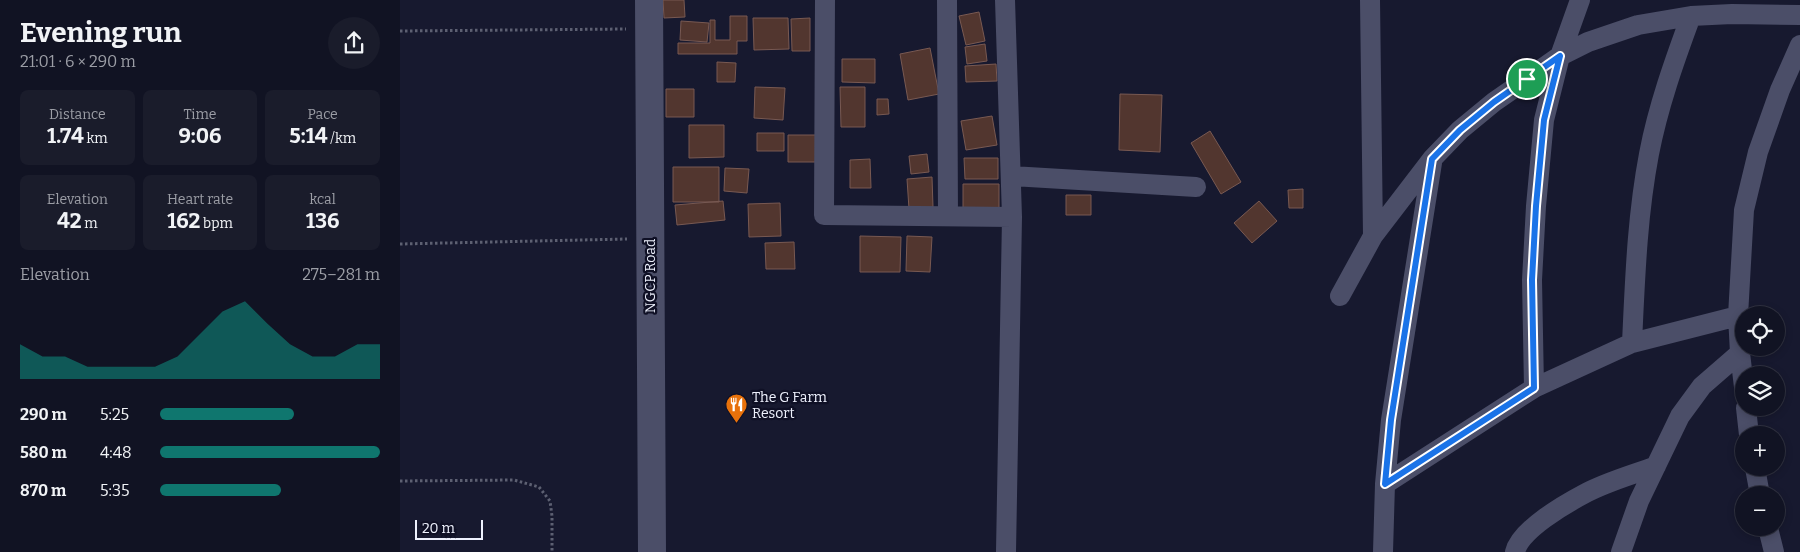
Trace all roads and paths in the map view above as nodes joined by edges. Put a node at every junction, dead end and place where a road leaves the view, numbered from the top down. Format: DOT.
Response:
graph roads {
  1 [pos="649,0"];
  2 [pos="825,0"];
  3 [pos="947,0"];
  4 [pos="1005,0"];
  5 [pos="1370,0"];
  6 [pos="1580,0"];
  7 [pos="1800,15"];
  8 [pos="1691,16"];
  9 [pos="649,29"];
  10 [pos="400,31"];
  11 [pos="1800,45"];
  12 [pos="1560,56"];
  13 [pos="1432,159"];
  14 [pos="1011,176"];
  15 [pos="1196,187"];
  16 [pos="948,216"];
  17 [pos="1012,217"];
  18 [pos="1373,236"];
  19 [pos="650,238"];
  20 [pos="400,244"];
  21 [pos="1340,296"];
  22 [pos="1739,306"];
  23 [pos="1735,317"];
  24 [pos="1632,344"];
  25 [pos="1736,356"];
  26 [pos="1534,388"];
  27 [pos="1656,466"];
  28 [pos="400,481"];
  29 [pos="1385,484"];
  30 [pos="1770,536"];
  31 [pos="552,552"];
  32 [pos="652,552"];
  33 [pos="1006,552"];
  34 [pos="1383,552"];
  35 [pos="1516,552"];
  36 [pos="1620,552"];
  37 [pos="1774,552"];
  1 -- 9 [label="main road, NGCP Road"];
  2 -- 16 [label="street"];
  3 -- 16 [label="street"];
  4 -- 14 [label="street"];
  5 -- 18 [label="street"];
  6 -- 12 [label="street"];
  7 -- 8 [label="street"];
  8 -- 12 [label="street"];
  8 -- 24 [label="street"];
  9 -- 10 [label="path"];
  9 -- 19 [label="main road, NGCP Road"];
  11 -- 22 [label="street"];
  12 -- 13 [label="street"];
  12 -- 26 [label="street"];
  13 -- 18 [label="street"];
  13 -- 29 [label="street"];
  14 -- 15 [label="street"];
  14 -- 17 [label="street"];
  16 -- 17 [label="street"];
  17 -- 33 [label="street"];
  18 -- 21 [label="street"];
  19 -- 20 [label="path"];
  19 -- 32 [label="main road, NGCP Road"];
  23 -- 24 [label="street"];
  24 -- 26 [label="street"];
  25 -- 27 [label="street"];
  26 -- 29 [label="street"];
  27 -- 35 [label="street"];
  27 -- 36 [label="street"];
  28 -- 31 [label="path"];
  29 -- 34 [label="street"];
  30 -- 37 [label="street"];
}
